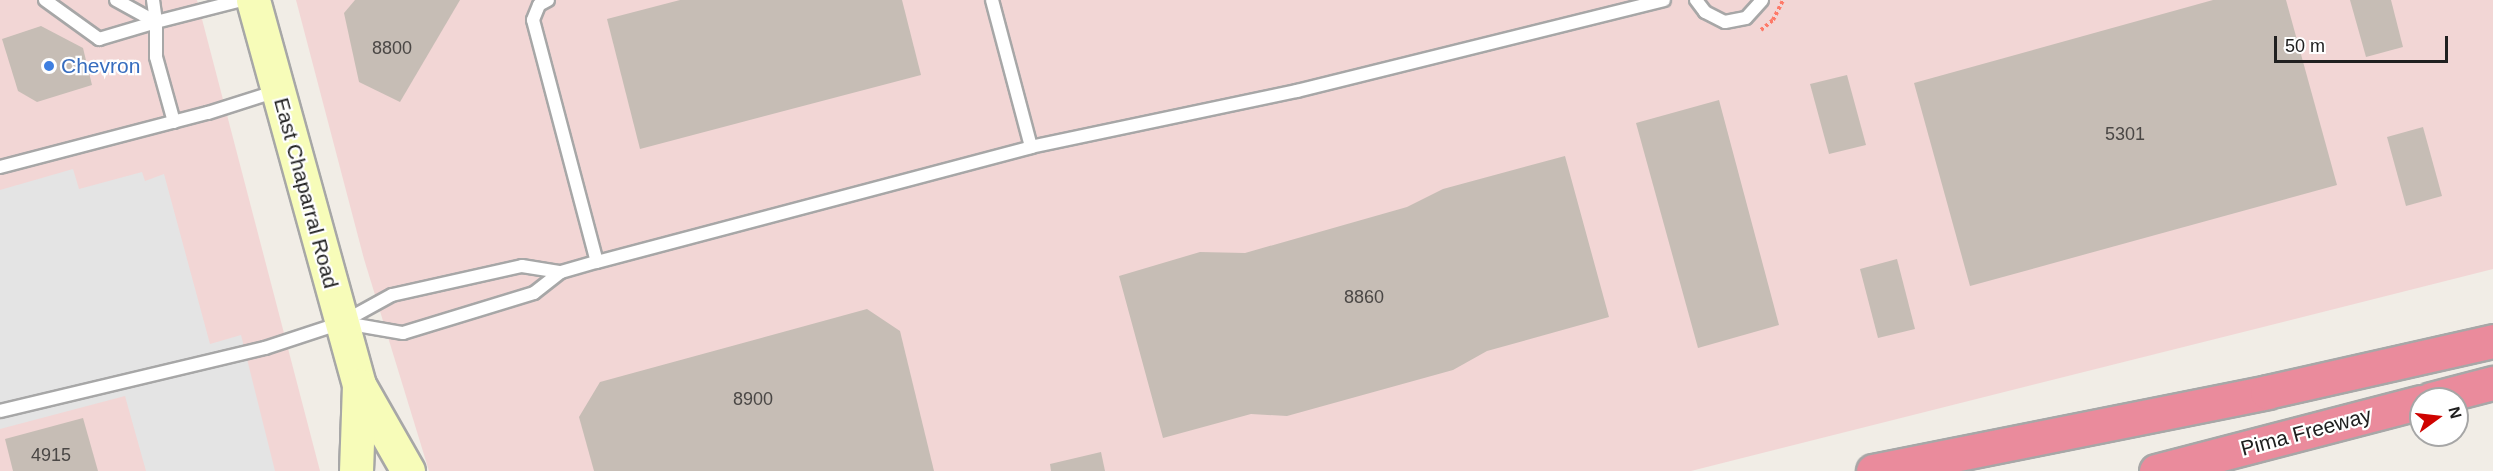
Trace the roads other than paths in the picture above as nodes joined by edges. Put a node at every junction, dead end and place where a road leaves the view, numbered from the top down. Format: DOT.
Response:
graph roads {
  1 [pos="45,0"];
  2 [pos="116,0"];
  3 [pos="153,0"];
  4 [pos="242,0"];
  5 [pos="253,0"];
  6 [pos="548,0"];
  7 [pos="992,0"];
  8 [pos="1664,0"];
  9 [pos="1696,0"];
  10 [pos="1762,0"];
  11 [pos="156,22"];
  12 [pos="278,90"];
  13 [pos="174,122"];
  14 [pos="1031,147"];
  15 [pos="0,167"];
  16 [pos="597,262"];
  17 [pos="561,272"];
  18 [pos="341,323"];
  19 [pos="2493,341"];
  20 [pos="2493,383"];
  21 [pos="359,385"];
  22 [pos="2469,389"];
  23 [pos="2409,405"];
  24 [pos="0,411"];
  25 [pos="356,471"];
  26 [pos="408,471"];
  27 [pos="1873,471"];
  28 [pos="2157,471"];
  1 -- 11 [label="lane"];
  2 -- 11 [label="lane"];
  3 -- 11 [label="lane"];
  4 -- 11 [label="lane"];
  5 -- 12 [label="main road, East Chaparral Road"];
  6 -- 16 [label="lane"];
  7 -- 14 [label="lane"];
  8 -- 14 [label="lane"];
  9 -- 10 [label="lane"];
  11 -- 13 [label="lane"];
  12 -- 13 [label="lane"];
  12 -- 18 [label="main road, East Chaparral Road"];
  13 -- 15 [label="lane"];
  14 -- 16 [label="lane"];
  16 -- 17 [label="lane"];
  17 -- 18 [label="lane"];
  17 -- 18 [label="lane"];
  18 -- 21 [label="main road, East Chaparral Road"];
  18 -- 24 [label="lane"];
  19 -- 27 [label="highway"];
  20 -- 22 [label="highway"];
  21 -- 25 [label="main road, East Chaparral Road"];
  21 -- 26 [label="main road, East Chaparral Road"];
  23 -- 28 [label="highway, Pima Freeway"];
}
